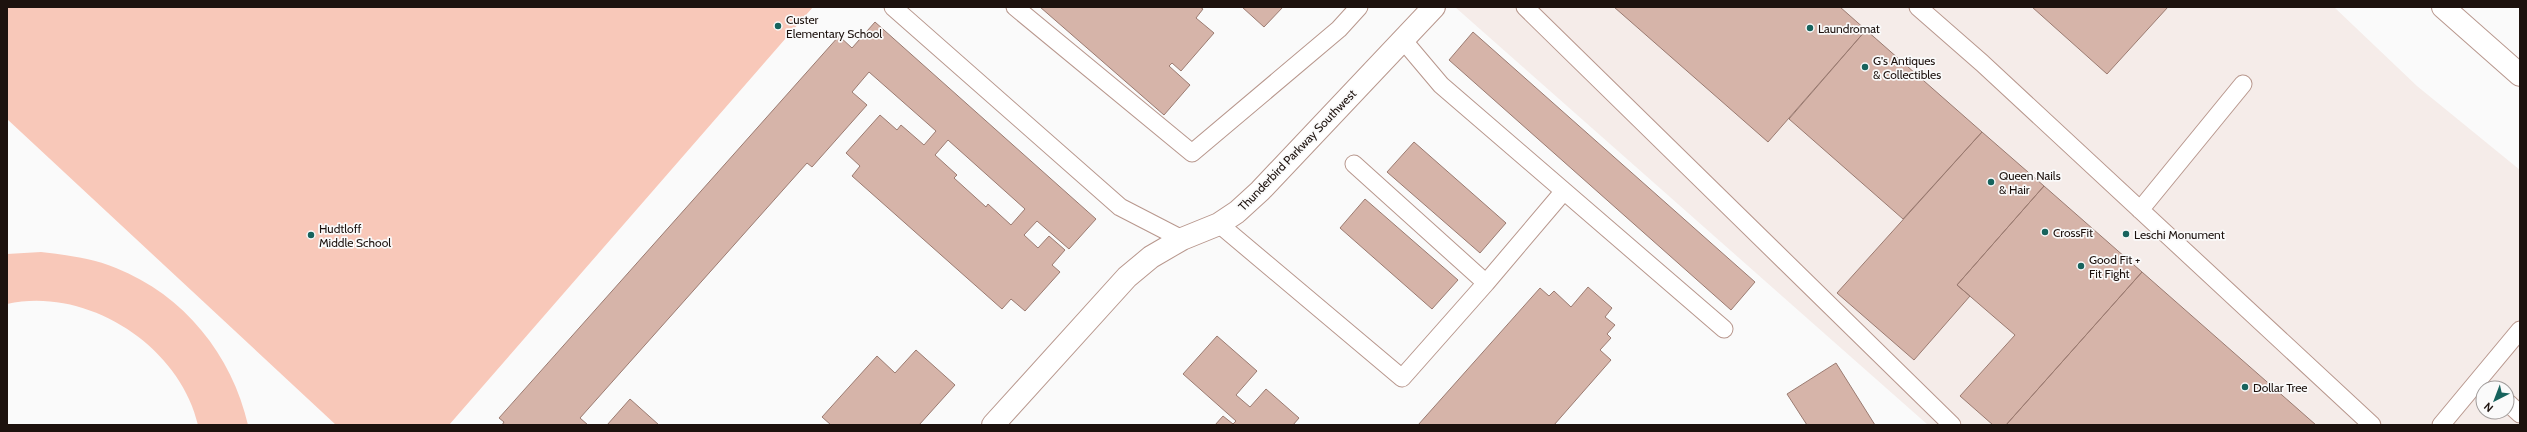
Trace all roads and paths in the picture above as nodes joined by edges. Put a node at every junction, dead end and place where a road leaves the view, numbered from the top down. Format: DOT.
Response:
graph roads {
  1 [pos="893,7"];
  2 [pos="1015,7"];
  3 [pos="1359,7"];
  4 [pos="1434,7"];
  5 [pos="1525,7"];
  6 [pos="1918,7"];
  7 [pos="2443,7"];
  8 [pos="1403,40"];
  9 [pos="2520,76"];
  10 [pos="2243,84"];
  11 [pos="1354,164"];
  12 [pos="1564,191"];
  13 [pos="2140,210"];
  14 [pos="1219,224"];
  15 [pos="1182,239"];
  16 [pos="1486,283"];
  17 [pos="1724,329"];
  18 [pos="2520,330"];
  19 [pos="2488,380"];
  20 [pos="2475,393"];
  21 [pos="993,425"];
  22 [pos="1952,425"];
  23 [pos="2372,425"];
  24 [pos="2441,425"];
  1 -- 15 [label="lane"];
  2 -- 3 [label="lane"];
  4 -- 8 [label="street, Thunderbird Parkway Southwest"];
  5 -- 22 [label="lane"];
  6 -- 13 [label="lane"];
  7 -- 9 [label="street"];
  8 -- 12 [label="lane"];
  8 -- 14 [label="street, Thunderbird Parkway Southwest"];
  10 -- 13 [label="lane"];
  11 -- 16 [label="lane"];
  12 -- 16 [label="lane"];
  12 -- 17 [label="lane"];
  13 -- 23 [label="lane"];
  14 -- 15 [label="street, Thunderbird Parkway Southwest"];
  14 -- 16 [label="lane"];
  15 -- 21 [label="street, Thunderbird Parkway Southwest"];
  18 -- 19 [label="lane"];
  20 -- 24 [label="lane"];
}
